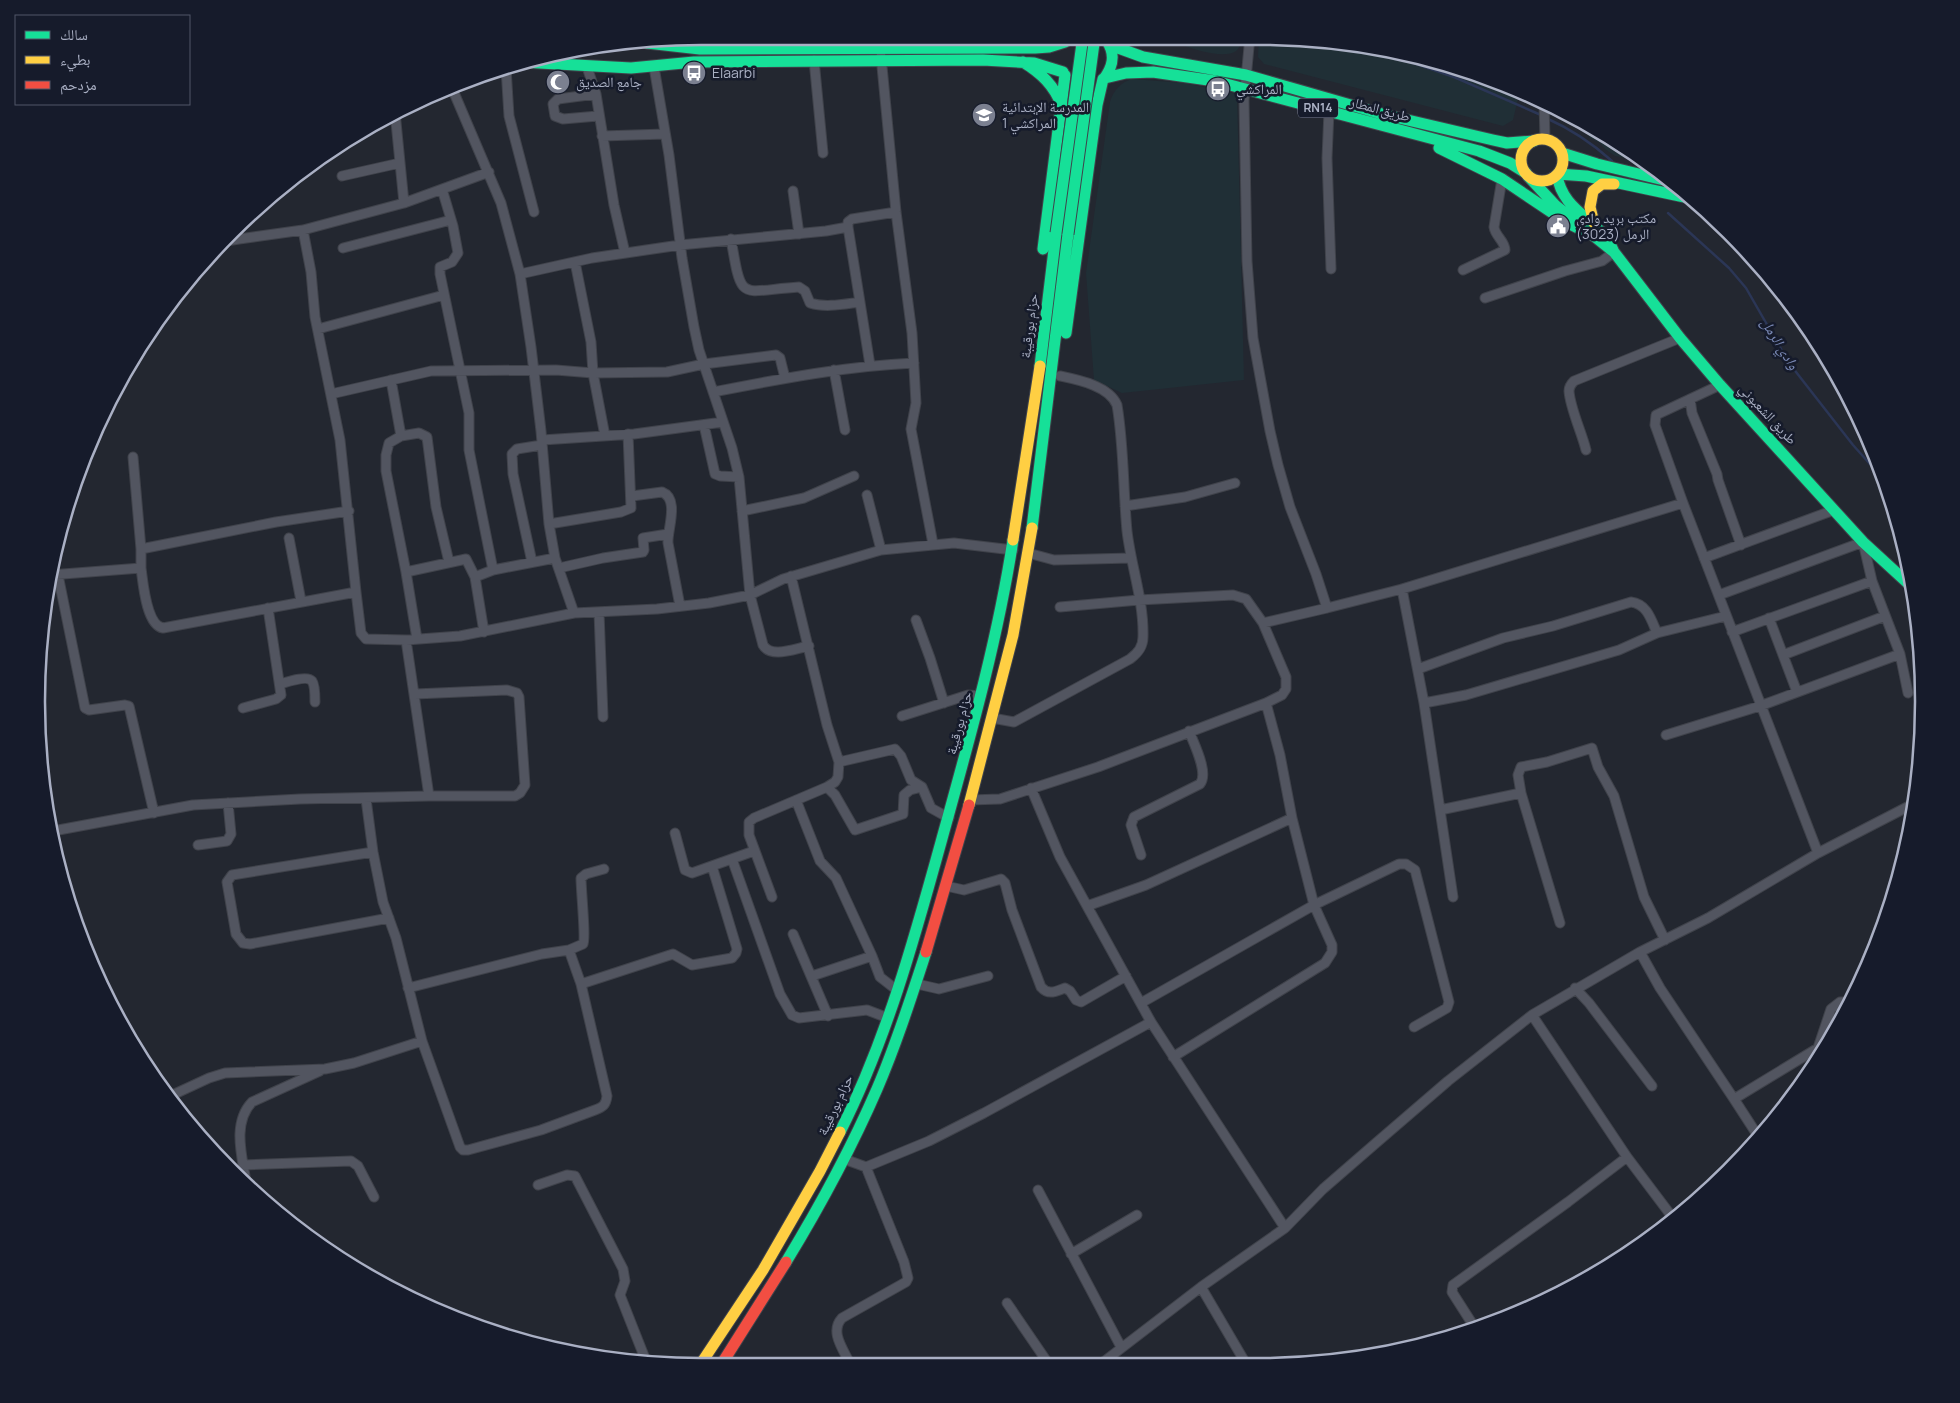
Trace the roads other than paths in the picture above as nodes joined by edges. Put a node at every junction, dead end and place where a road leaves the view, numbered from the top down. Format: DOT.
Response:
graph roads {
  1 [pos="982,45"];
  2 [pos="1053,45"];
  3 [pos="1065,45"];
  4 [pos="1082,45"];
  5 [pos="1094,45"];
  6 [pos="1108,45"];
  7 [pos="1115,45"];
  8 [pos="1249,45"];
  9 [pos="666,46"];
  10 [pos="982,48"];
  11 [pos="881,54"];
  12 [pos="946,54"];
  13 [pos="581,57"];
  14 [pos="814,60"];
  15 [pos="1024,62"];
  16 [pos="546,64"];
  17 [pos="660,66"];
  18 [pos="584,67"];
  19 [pos="1064,73"];
  20 [pos="506,75"];
  21 [pos="1246,75"];
  22 [pos="1104,79"];
  23 [pos="1244,88"];
  24 [pos="454,93"];
  25 [pos="596,94"];
  26 [pos="1062,107"];
  27 [pos="1543,110"];
  28 [pos="1328,111"];
  29 [pos="598,116"];
  30 [pos="396,121"];
  31 [pos="1377,124"];
  32 [pos="665,134"];
  33 [pos="602,136"];
  34 [pos="1539,140"];
  35 [pos="1562,152"];
  36 [pos="824,153"];
  37 [pos="400,163"];
  38 [pos="1643,170"];
  39 [pos="489,172"];
  40 [pos="1527,175"];
  41 [pos="1557,175"];
  42 [pos="342,176"];
  43 [pos="1502,179"];
  44 [pos="1624,184"];
  45 [pos="442,189"];
  46 [pos="793,191"];
  47 [pos="1675,195"];
  48 [pos="404,203"];
  49 [pos="534,212"];
  50 [pos="896,212"];
  51 [pos="451,220"];
  52 [pos="1594,223"];
  53 [pos="848,227"];
  54 [pos="303,230"];
  55 [pos="799,234"];
  56 [pos="239,235"];
  57 [pos="1592,235"];
  58 [pos="731,239"];
  59 [pos="680,245"];
  60 [pos="343,248"];
  61 [pos="1614,252"];
  62 [pos="625,253"];
  63 [pos="575,262"];
  64 [pos="1331,269"];
  65 [pos="1463,270"];
  66 [pos="520,274"];
  67 [pos="444,295"];
  68 [pos="1486,298"];
  69 [pos="860,302"];
  70 [pos="318,329"];
  71 [pos="1680,338"];
  72 [pos="914,363"];
  73 [pos="704,364"];
  74 [pos="870,365"];
  75 [pos="459,370"];
  76 [pos="834,370"];
  77 [pos="534,372"];
  78 [pos="593,373"];
  79 [pos="1060,376"];
  80 [pos="785,378"];
  81 [pos="391,380"];
  82 [pos="1720,385"];
  83 [pos="713,392"];
  84 [pos="331,394"];
  85 [pos="1690,399"];
  86 [pos="723,422"];
  87 [pos="704,425"];
  88 [pos="845,430"];
  89 [pos="628,434"];
  90 [pos="401,436"];
  91 [pos="605,436"];
  92 [pos="1029,436"];
  93 [pos="1042,440"];
  94 [pos="542,443"];
  95 [pos="1586,450"];
  96 [pos="133,457"];
  97 [pos="854,476"];
  98 [pos="739,477"];
  99 [pos="1234,483"];
  100 [pos="867,495"];
  101 [pos="632,496"];
  102 [pos="1683,502"];
  103 [pos="1125,506"];
  104 [pos="1834,510"];
  105 [pos="349,511"];
  106 [pos="742,511"];
  107 [pos="549,524"];
  108 [pos="668,534"];
  109 [pos="289,538"];
  110 [pos="1863,542"];
  111 [pos="933,544"];
  112 [pos="1741,544"];
  113 [pos="141,549"];
  114 [pos="881,550"];
  115 [pos="1012,550"];
  116 [pos="1028,553"];
  117 [pos="555,558"];
  118 [pos="1131,558"];
  119 [pos="1704,558"];
  120 [pos="449,562"];
  121 [pos="532,562"];
  122 [pos="141,568"];
  123 [pos="559,568"];
  124 [pos="493,570"];
  125 [pos="406,572"];
  126 [pos="58,575"];
  127 [pos="791,576"];
  128 [pos="475,577"];
  129 [pos="1903,579"];
  130 [pos="1872,580"];
  131 [pos="56,584"];
  132 [pos="1402,589"];
  133 [pos="356,592"];
  134 [pos="750,595"];
  135 [pos="1718,595"];
  136 [pos="1139,600"];
  137 [pos="301,601"];
  138 [pos="680,606"];
  139 [pos="1060,607"];
  140 [pos="268,608"];
  141 [pos="1327,608"];
  142 [pos="600,612"];
  143 [pos="574,613"];
  144 [pos="1726,616"];
  145 [pos="1885,616"];
  146 [pos="1769,618"];
  147 [pos="916,620"];
  148 [pos="1263,623"];
  149 [pos="484,632"];
  150 [pos="1732,632"];
  151 [pos="1657,633"];
  152 [pos="416,639"];
  153 [pos="406,640"];
  154 [pos="809,646"];
  155 [pos="1900,654"];
  156 [pos="1783,655"];
  157 [pos="1418,669"];
  158 [pos="280,684"];
  159 [pos="1797,692"];
  160 [pos="1908,692"];
  161 [pos="415,694"];
  162 [pos="981,696"];
  163 [pos="315,702"];
  164 [pos="1424,703"];
  165 [pos="944,704"];
  166 [pos="1266,704"];
  167 [pos="1760,706"];
  168 [pos="243,708"];
  169 [pos="902,716"];
  170 [pos="603,717"];
  171 [pos="992,718"];
  172 [pos="1189,732"];
  173 [pos="1666,735"];
  174 [pos="839,762"];
  175 [pos="827,787"];
  176 [pos="922,787"];
  177 [pos="1031,788"];
  178 [pos="1521,793"];
  179 [pos="429,796"];
  180 [pos="366,799"];
  181 [pos="796,800"];
  182 [pos="970,800"];
  183 [pos="228,803"];
  184 [pos="1906,808"];
  185 [pos="1440,810"];
  186 [pos="154,813"];
  187 [pos="949,818"];
  188 [pos="1292,818"];
  189 [pos="58,830"];
  190 [pos="675,833"];
  191 [pos="198,845"];
  192 [pos="754,851"];
  193 [pos="373,852"];
  194 [pos="1818,854"];
  195 [pos="1141,855"];
  196 [pos="732,859"];
  197 [pos="712,866"];
  198 [pos="604,869"];
  199 [pos="946,886"];
  200 [pos="772,897"];
  201 [pos="1454,897"];
  202 [pos="1314,905"];
  203 [pos="1087,906"];
  204 [pos="389,918"];
  205 [pos="1560,923"];
  206 [pos="793,934"];
  207 [pos="1664,940"];
  208 [pos="569,950"];
  209 [pos="1640,952"];
  210 [pos="872,956"];
  211 [pos="812,976"];
  212 [pos="988,976"];
  213 [pos="1126,976"];
  214 [pos="581,984"];
  215 [pos="917,984"];
  216 [pos="408,988"];
  217 [pos="1575,988"];
  218 [pos="898,991"];
  219 [pos="1842,1002"];
  220 [pos="1141,1003"];
  221 [pos="1532,1015"];
  222 [pos="828,1016"];
  223 [pos="888,1018"];
  224 [pos="1151,1022"];
  225 [pos="1414,1027"];
  226 [pos="1821,1040"];
  227 [pos="422,1041"];
  228 [pos="1814,1050"];
  229 [pos="1173,1057"];
  230 [pos="325,1069"];
  231 [pos="1652,1086"];
  232 [pos="176,1093"];
  233 [pos="1734,1099"];
  234 [pos="1755,1131"];
  235 [pos="1627,1157"];
  236 [pos="844,1159"];
  237 [pos="243,1165"];
  238 [pos="866,1167"];
  239 [pos="244,1173"];
  240 [pos="538,1185"];
  241 [pos="1038,1190"];
  242 [pos="374,1197"];
  243 [pos="1669,1213"];
  244 [pos="1137,1215"];
  245 [pos="1285,1228"];
  246 [pos="1071,1254"];
  247 [pos="1201,1286"];
  248 [pos="1007,1303"];
  249 [pos="1471,1322"];
  250 [pos="1121,1347"];
  251 [pos="643,1355"];
  252 [pos="705,1358"];
  253 [pos="725,1358"];
  254 [pos="847,1358"];
  255 [pos="1045,1358"];
  256 [pos="1107,1358"];
  257 [pos="1243,1358"];
  1 -- 10 [label="street"];
  2 -- 10 [label="main road"];
  3 -- 19 [label="main road"];
  4 -- 92 [label="main road, حزام بورقيبة, bridge"];
  5 -- 93 [label="main road, حزام بورقيبة, bridge"];
  6 -- 22 [label="main road"];
  7 -- 21 [label="main road, طريق المطار / RN14"];
  8 -- 21 [label="street"];
  9 -- 11 [label="main road"];
  9 -- 17 [label="main road"];
  10 -- 12 [label="main road"];
  11 -- 12 [label="main road"];
  11 -- 14 [label="main road"];
  11 -- 50 [label="street"];
  12 -- 15 [label="main road"];
  13 -- 18 [label="main road"];
  14 -- 17 [label="main road"];
  14 -- 36 [label="street"];
  15 -- 19 [label="main road"];
  15 -- 26 [label="main road"];
  16 -- 18 [label="main road"];
  17 -- 18 [label="main road"];
  17 -- 32 [label="street"];
  18 -- 25 [label="street"];
  19 -- 22 [label="main road, طريق المطار"];
  19 -- 26 [label="main road"];
  20 -- 49 [label="street"];
  21 -- 23 [label="street"];
  21 -- 34 [label="main road, طريق المطار / RN14"];
  22 -- 23 [label="main road, طريق المطار / RN14"];
  22 -- 79 [label="main road"];
  23 -- 28 [label="main road, طريق المطار / RN14"];
  23 -- 141 [label="street"];
  24 -- 39 [label="street"];
  25 -- 29 [label="street"];
  25 -- 29 [label="street"];
  26 -- 92 [label="main road"];
  27 -- 34 [label="street"];
  28 -- 31 [label="main road, طريق المطار / RN14"];
  28 -- 64 [label="street"];
  29 -- 33 [label="street"];
  30 -- 37 [label="street"];
  31 -- 40 [label="main road, طريق المطار / RN14"];
  31 -- 43 [label="main road"];
  32 -- 33 [label="street"];
  32 -- 59 [label="street"];
  33 -- 62 [label="street"];
  34 -- 35 [label="main road"];
  34 -- 40 [label="main road"];
  35 -- 38 [label="main road"];
  35 -- 41 [label="main road"];
  37 -- 42 [label="street"];
  37 -- 48 [label="street"];
  39 -- 45 [label="street"];
  39 -- 66 [label="street"];
  40 -- 41 [label="main road, RN14"];
  40 -- 57 [label="main road, طريق الشعبوني"];
  41 -- 44 [label="main road, RN14"];
  41 -- 52 [label="main road, طريق الشعبوني"];
  43 -- 57 [label="main road"];
  43 -- 65 [label="street"];
  44 -- 47 [label="main road, RN14"];
  44 -- 52 [label="main road"];
  45 -- 48 [label="street"];
  45 -- 51 [label="street"];
  46 -- 55 [label="street"];
  48 -- 54 [label="street"];
  50 -- 53 [label="street"];
  50 -- 72 [label="street"];
  51 -- 60 [label="street"];
  51 -- 67 [label="street"];
  52 -- 61 [label="main road, طريق الشعبوني"];
  53 -- 55 [label="street"];
  53 -- 69 [label="street"];
  54 -- 56 [label="street"];
  54 -- 70 [label="street"];
  55 -- 58 [label="street"];
  57 -- 61 [label="main road, طريق الشعبوني"];
  58 -- 59 [label="street"];
  58 -- 69 [label="street"];
  59 -- 62 [label="street"];
  59 -- 73 [label="street"];
  61 -- 68 [label="street"];
  61 -- 71 [label="main road, طريق الشعبوني"];
  62 -- 63 [label="street"];
  63 -- 66 [label="street"];
  63 -- 78 [label="street"];
  66 -- 77 [label="street"];
  67 -- 70 [label="street"];
  67 -- 75 [label="street"];
  69 -- 74 [label="street"];
  70 -- 84 [label="street"];
  71 -- 82 [label="main road, طريق الشعبوني"];
  71 -- 95 [label="street"];
  72 -- 74 [label="street"];
  72 -- 111 [label="street"];
  73 -- 78 [label="street"];
  73 -- 80 [label="street"];
  73 -- 83 [label="street"];
  74 -- 76 [label="street"];
  75 -- 77 [label="street"];
  75 -- 81 [label="street"];
  75 -- 124 [label="street"];
  76 -- 80 [label="street"];
  76 -- 88 [label="street"];
  77 -- 78 [label="street"];
  77 -- 94 [label="street"];
  78 -- 91 [label="street"];
  79 -- 93 [label="main road"];
  79 -- 103 [label="street"];
  80 -- 83 [label="street"];
  81 -- 84 [label="street"];
  81 -- 90 [label="street"];
  82 -- 85 [label="street"];
  82 -- 104 [label="main road, طريق الشعبوني"];
  83 -- 86 [label="street"];
  84 -- 105 [label="street"];
  85 -- 102 [label="street"];
  85 -- 112 [label="street"];
  86 -- 87 [label="street"];
  86 -- 98 [label="street"];
  87 -- 89 [label="street"];
  87 -- 98 [label="street"];
  89 -- 91 [label="street"];
  89 -- 101 [label="street"];
  90 -- 120 [label="street"];
  90 -- 125 [label="street"];
  91 -- 94 [label="street"];
  92 -- 115 [label="main road, حزام بورقيبة"];
  93 -- 116 [label="main road, حزام بورقيبة"];
  94 -- 107 [label="street"];
  94 -- 121 [label="street"];
  96 -- 113 [label="street"];
  97 -- 106 [label="street"];
  98 -- 106 [label="street"];
  99 -- 103 [label="street"];
  100 -- 114 [label="street"];
  101 -- 107 [label="street"];
  101 -- 108 [label="street"];
  102 -- 119 [label="street"];
  102 -- 132 [label="street"];
  103 -- 118 [label="street"];
  104 -- 110 [label="main road, طريق الشعبوني"];
  104 -- 112 [label="street"];
  105 -- 113 [label="street"];
  105 -- 133 [label="street"];
  106 -- 134 [label="street"];
  107 -- 117 [label="street"];
  108 -- 123 [label="street"];
  108 -- 138 [label="street"];
  109 -- 137 [label="street"];
  110 -- 129 [label="main road, طريق الشعبوني"];
  110 -- 130 [label="street"];
  110 -- 135 [label="street"];
  111 -- 114 [label="street"];
  111 -- 115 [label="street"];
  112 -- 119 [label="street"];
  113 -- 122 [label="street"];
  114 -- 127 [label="street"];
  115 -- 162 [label="main road, حزام بورقيبة"];
  116 -- 118 [label="street"];
  116 -- 171 [label="main road, حزام بورقيبة"];
  117 -- 121 [label="street"];
  117 -- 123 [label="street"];
  118 -- 136 [label="street"];
  119 -- 135 [label="street"];
  120 -- 125 [label="street"];
  120 -- 128 [label="street"];
  121 -- 124 [label="street"];
  122 -- 126 [label="street"];
  122 -- 140 [label="street"];
  123 -- 143 [label="street"];
  124 -- 128 [label="street"];
  125 -- 152 [label="street"];
  127 -- 134 [label="street"];
  127 -- 154 [label="street"];
  128 -- 149 [label="street"];
  130 -- 145 [label="street"];
  130 -- 146 [label="street"];
  131 -- 186 [label="street"];
  132 -- 141 [label="street"];
  132 -- 157 [label="street"];
  133 -- 137 [label="street"];
  133 -- 153 [label="street"];
  134 -- 138 [label="street"];
  134 -- 154 [label="street"];
  135 -- 144 [label="street"];
  136 -- 139 [label="street"];
  136 -- 148 [label="street"];
  136 -- 171 [label="street"];
  137 -- 140 [label="street"];
  138 -- 142 [label="street"];
  140 -- 158 [label="street"];
  141 -- 148 [label="street"];
  142 -- 143 [label="street"];
  142 -- 170 [label="street"];
  143 -- 149 [label="street"];
  144 -- 150 [label="street"];
  144 -- 151 [label="street"];
  145 -- 155 [label="street"];
  145 -- 156 [label="street"];
  146 -- 150 [label="street"];
  146 -- 156 [label="street"];
  147 -- 165 [label="street"];
  148 -- 166 [label="street"];
  149 -- 152 [label="street"];
  150 -- 167 [label="street"];
  151 -- 157 [label="street"];
  151 -- 164 [label="street"];
  152 -- 153 [label="street"];
  153 -- 161 [label="street"];
  154 -- 174 [label="street"];
  155 -- 159 [label="street"];
  155 -- 160 [label="street"];
  156 -- 159 [label="street"];
  157 -- 164 [label="street"];
  158 -- 163 [label="street"];
  158 -- 168 [label="street"];
  159 -- 167 [label="street"];
  161 -- 179 [label="street"];
  161 -- 179 [label="street"];
  162 -- 165 [label="street"];
  162 -- 187 [label="main road, حزام بورقيبة"];
  164 -- 185 [label="street"];
  165 -- 169 [label="street"];
  166 -- 172 [label="street"];
  166 -- 188 [label="street"];
  167 -- 173 [label="street"];
  167 -- 194 [label="street"];
  171 -- 182 [label="main road, حزام بورقيبة"];
  172 -- 177 [label="street"];
  172 -- 195 [label="street"];
  174 -- 175 [label="street"];
  174 -- 176 [label="street"];
  175 -- 176 [label="street"];
  175 -- 181 [label="street"];
  176 -- 187 [label="street"];
  177 -- 182 [label="street"];
  177 -- 203 [label="street"];
  178 -- 185 [label="street"];
  178 -- 205 [label="street"];
  178 -- 207 [label="street"];
  179 -- 180 [label="street"];
  180 -- 183 [label="street"];
  180 -- 193 [label="street"];
  181 -- 192 [label="street"];
  181 -- 210 [label="street"];
  182 -- 199 [label="main road, حزام بورقيبة"];
  183 -- 186 [label="street"];
  183 -- 191 [label="street"];
  184 -- 194 [label="street"];
  185 -- 201 [label="street"];
  186 -- 189 [label="street"];
  187 -- 218 [label="main road, حزام بورقيبة"];
  188 -- 202 [label="street"];
  188 -- 203 [label="street"];
  190 -- 197 [label="street"];
  192 -- 196 [label="street"];
  192 -- 200 [label="street"];
  193 -- 204 [label="street"];
  193 -- 204 [label="street"];
  194 -- 207 [label="street"];
  196 -- 197 [label="street"];
  196 -- 222 [label="street"];
  197 -- 214 [label="street"];
  198 -- 208 [label="street"];
  199 -- 213 [label="street"];
  199 -- 215 [label="main road, حزام بورقيبة"];
  202 -- 220 [label="street"];
  202 -- 225 [label="street"];
  202 -- 229 [label="street"];
  203 -- 213 [label="street"];
  204 -- 216 [label="street"];
  206 -- 211 [label="street"];
  207 -- 209 [label="street"];
  208 -- 214 [label="street"];
  208 -- 216 [label="street"];
  209 -- 217 [label="street"];
  209 -- 233 [label="street"];
  210 -- 211 [label="street"];
  210 -- 218 [label="street"];
  211 -- 222 [label="street"];
  212 -- 215 [label="street"];
  213 -- 220 [label="street"];
  214 -- 227 [label="street"];
  215 -- 236 [label="main road, حزام بورقيبة"];
  216 -- 227 [label="street"];
  217 -- 221 [label="street"];
  217 -- 231 [label="street"];
  218 -- 223 [label="main road, حزام بورقيبة"];
  219 -- 226 [label="street"];
  220 -- 224 [label="street"];
  221 -- 235 [label="street"];
  221 -- 245 [label="street"];
  222 -- 223 [label="street"];
  223 -- 252 [label="main road, حزام بورقيبة"];
  224 -- 229 [label="street"];
  224 -- 238 [label="street"];
  227 -- 230 [label="street"];
  228 -- 233 [label="street"];
  229 -- 245 [label="street"];
  230 -- 232 [label="street"];
  230 -- 237 [label="street"];
  233 -- 234 [label="street"];
  235 -- 243 [label="street"];
  235 -- 249 [label="street"];
  236 -- 238 [label="street"];
  236 -- 253 [label="main road, حزام بورقيبة"];
  237 -- 239 [label="street"];
  237 -- 242 [label="street"];
  238 -- 254 [label="street"];
  240 -- 251 [label="street"];
  241 -- 246 [label="street"];
  244 -- 246 [label="street"];
  245 -- 247 [label="street"];
  246 -- 250 [label="street"];
  247 -- 250 [label="street"];
  247 -- 257 [label="street"];
  248 -- 255 [label="street"];
  250 -- 256 [label="street"];
}
